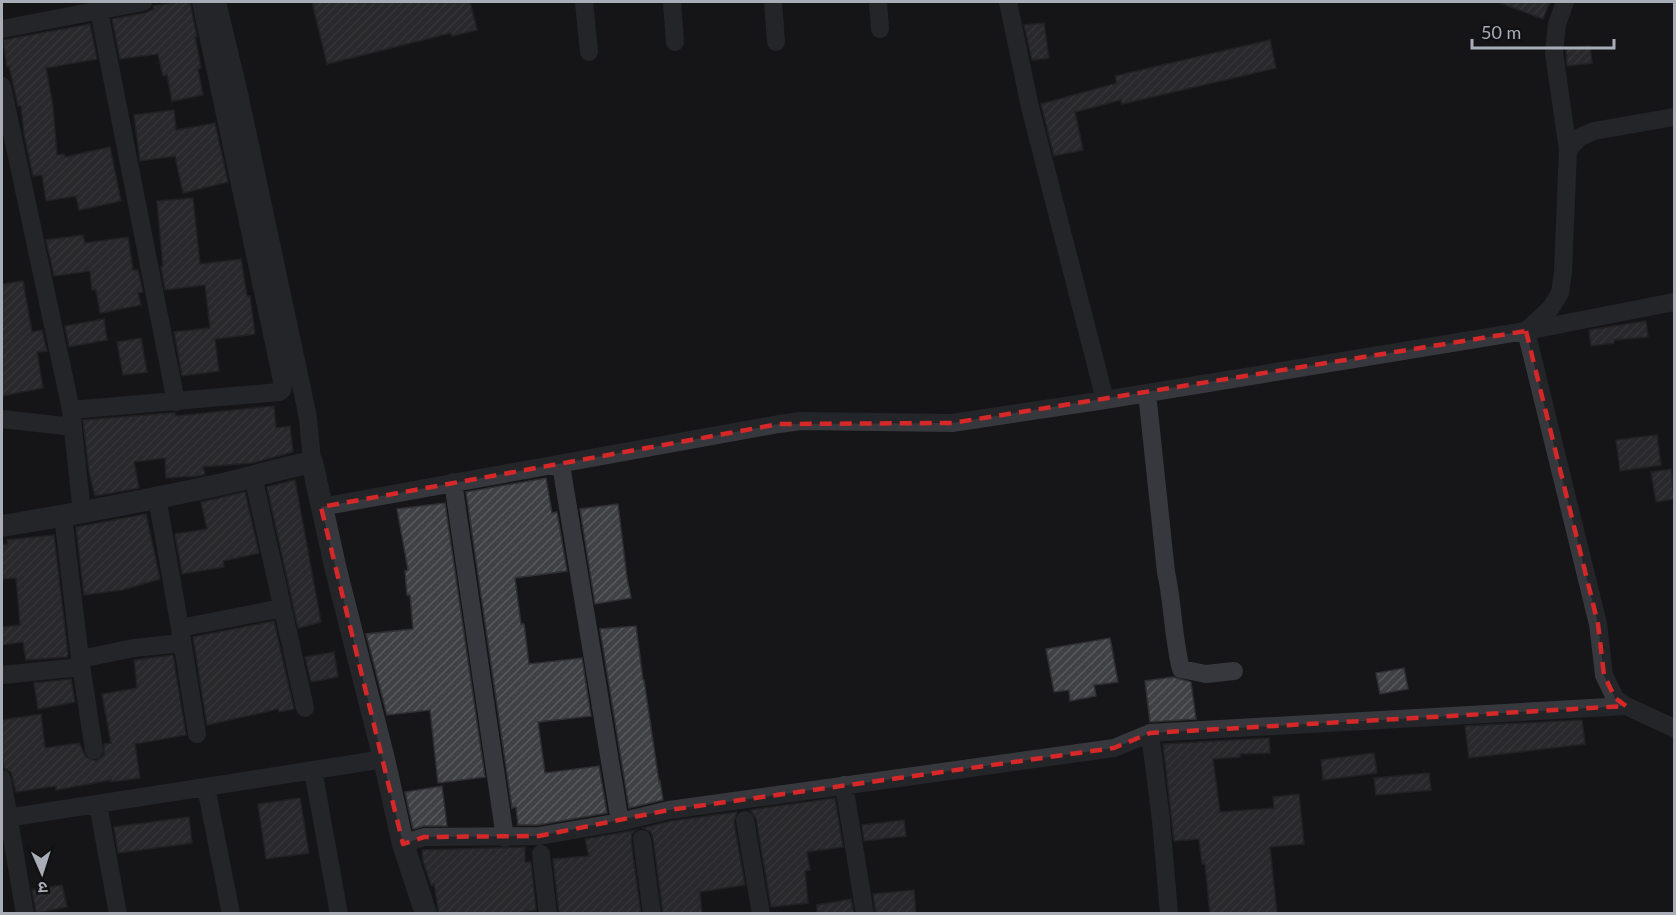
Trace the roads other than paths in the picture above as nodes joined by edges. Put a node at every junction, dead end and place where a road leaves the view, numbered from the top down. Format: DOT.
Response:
graph roads {
  1 [pos="143,2"];
  2 [pos="201,2"];
  3 [pos="217,2"];
  4 [pos="584,2"];
  5 [pos="672,2"];
  6 [pos="773,2"];
  7 [pos="878,2"];
  8 [pos="1008,2"];
  9 [pos="1565,2"];
  10 [pos="99,11"];
  11 [pos="2,29"];
  12 [pos="880,29"];
  13 [pos="675,42"];
  14 [pos="776,42"];
  15 [pos="589,52"];
  16 [pos="2,86"];
  17 [pos="1674,117"];
  18 [pos="1568,150"];
  19 [pos="1674,302"];
  20 [pos="1526,331"];
  21 [pos="1147,393"];
  22 [pos="1105,400"];
  23 [pos="176,402"];
  24 [pos="72,418"];
  25 [pos="2,419"];
  26 [pos="312,462"];
  27 [pos="561,465"];
  28 [pos="253,476"];
  29 [pos="453,482"];
  30 [pos="157,497"];
  31 [pos="321,507"];
  32 [pos="73,514"];
  33 [pos="2,526"];
  34 [pos="282,608"];
  35 [pos="181,635"];
  36 [pos="80,663"];
  37 [pos="1234,671"];
  38 [pos="2,675"];
  39 [pos="1621,702"];
  40 [pos="305,708"];
  41 [pos="1674,728"];
  42 [pos="1150,733"];
  43 [pos="196,734"];
  44 [pos="94,750"];
  45 [pos="384,759"];
  46 [pos="313,770"];
  47 [pos="2,779"];
  48 [pos="844,785"];
  49 [pos="206,787"];
  50 [pos="98,804"];
  51 [pos="7,818"];
  52 [pos="745,820"];
  53 [pos="620,822"];
  54 [pos="505,838"];
  55 [pos="642,839"];
  56 [pos="403,844"];
  57 [pos="541,854"];
  58 [pos="25,914"];
  59 [pos="118,914"];
  60 [pos="231,914"];
  61 [pos="339,914"];
  62 [pos="426,914"];
  63 [pos="548,914"];
  64 [pos="652,914"];
  65 [pos="761,914"];
  66 [pos="865,914"];
  67 [pos="1169,914"];
  1 -- 10 [label="street"];
  2 -- 23 [label="street"];
  3 -- 26 [label="street"];
  4 -- 15 [label="street"];
  5 -- 13 [label="street"];
  6 -- 14 [label="street"];
  7 -- 12 [label="street"];
  8 -- 22 [label="street"];
  9 -- 18 [label="street"];
  10 -- 11 [label="street"];
  10 -- 23 [label="street"];
  16 -- 24 [label="street"];
  17 -- 18 [label="street"];
  18 -- 20 [label="street"];
  19 -- 20 [label="street"];
  20 -- 21 [label="street"];
  20 -- 39 [label="street"];
  21 -- 22 [label="street"];
  21 -- 37 [label="street"];
  22 -- 27 [label="street"];
  23 -- 24 [label="street"];
  24 -- 25 [label="street"];
  24 -- 32 [label="street"];
  26 -- 28 [label="street"];
  26 -- 31 [label="street"];
  27 -- 29 [label="street"];
  27 -- 53 [label="street"];
  28 -- 30 [label="street"];
  28 -- 34 [label="street"];
  29 -- 31 [label="street"];
  29 -- 54 [label="street"];
  30 -- 32 [label="street"];
  30 -- 35 [label="street"];
  31 -- 45 [label="street"];
  32 -- 33 [label="street"];
  32 -- 36 [label="street"];
  34 -- 35 [label="street"];
  34 -- 40 [label="street"];
  35 -- 36 [label="street"];
  35 -- 43 [label="street"];
  36 -- 38 [label="street"];
  36 -- 44 [label="street"];
  39 -- 41 [label="street"];
  39 -- 42 [label="street"];
  42 -- 48 [label="street"];
  42 -- 67 [label="street"];
  45 -- 46 [label="street"];
  45 -- 56 [label="street"];
  46 -- 49 [label="street"];
  46 -- 61 [label="street"];
  47 -- 51 [label="street"];
  48 -- 53 [label="street"];
  48 -- 66 [label="street"];
  49 -- 50 [label="street"];
  49 -- 60 [label="street"];
  50 -- 51 [label="street"];
  50 -- 59 [label="street"];
  51 -- 58 [label="street"];
  52 -- 65 [label="street"];
  53 -- 54 [label="street"];
  54 -- 56 [label="street"];
  55 -- 64 [label="street"];
  56 -- 62 [label="street"];
  57 -- 63 [label="street"];
}
